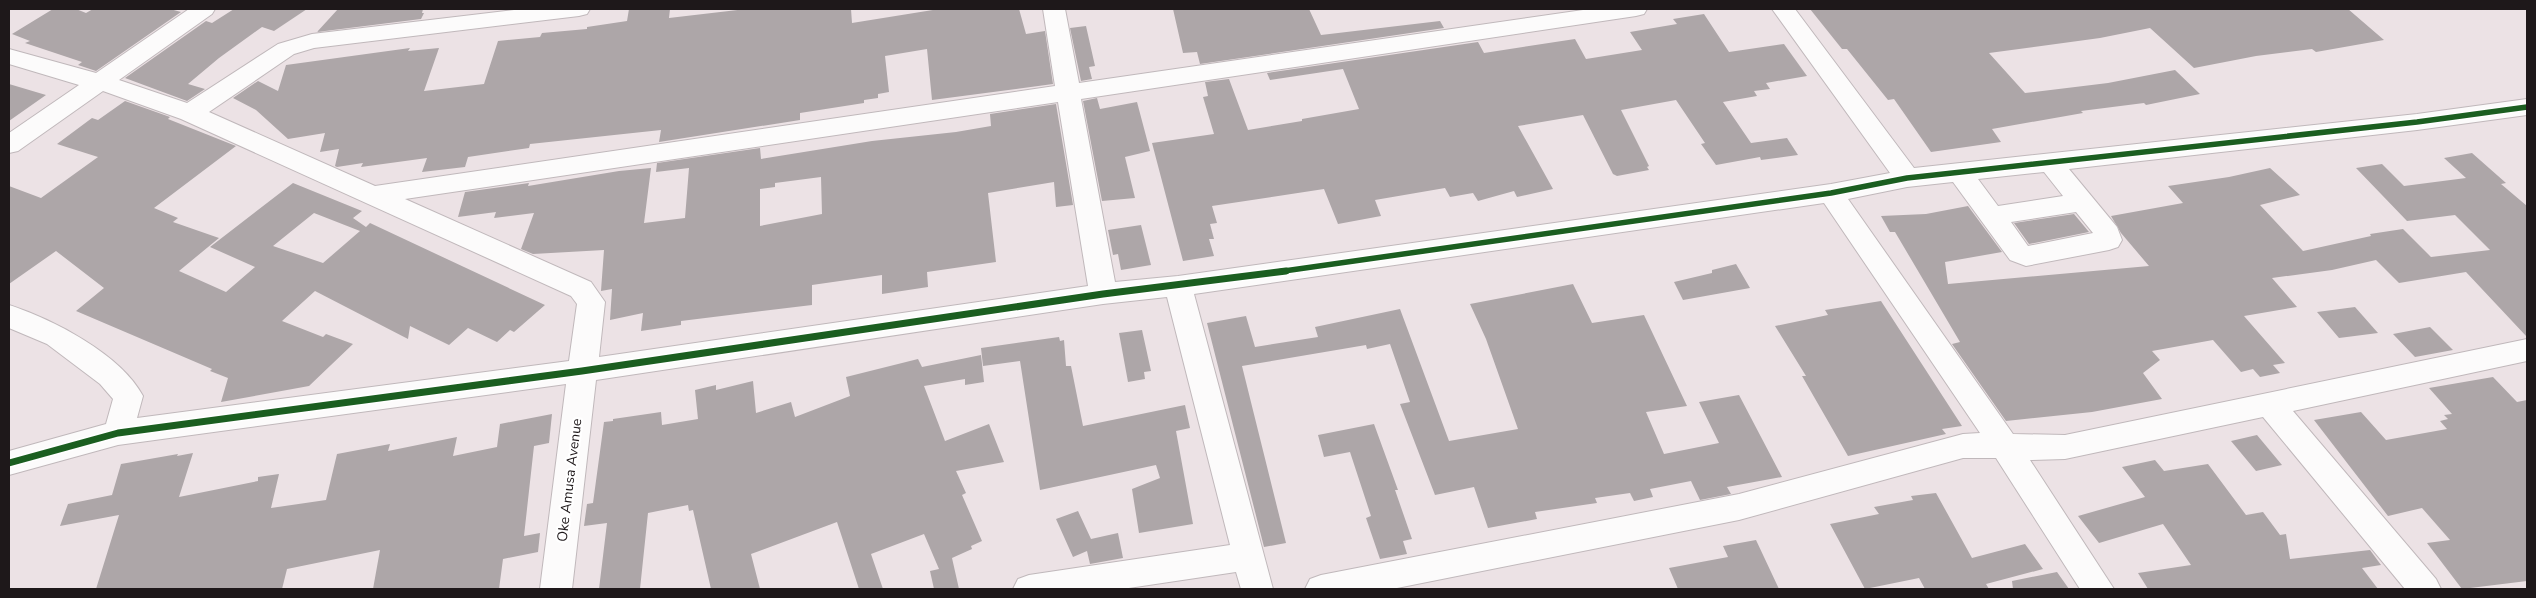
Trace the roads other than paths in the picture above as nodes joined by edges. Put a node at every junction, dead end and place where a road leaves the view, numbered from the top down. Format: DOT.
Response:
graph roads {
  1 [pos="204,9"];
  2 [pos="579,9"];
  3 [pos="1054,9"];
  4 [pos="1636,9"];
  5 [pos="1783,9"];
  6 [pos="9,56"];
  7 [pos="99,81"];
  8 [pos="1069,94"];
  9 [pos="2527,107"];
  10 [pos="190,113"];
  11 [pos="9,145"];
  12 [pos="2049,161"];
  13 [pos="1960,173"];
  14 [pos="1907,178"];
  15 [pos="1831,193"];
  16 [pos="372,195"];
  17 [pos="2080,202"];
  18 [pos="1992,216"];
  19 [pos="1178,286"];
  20 [pos="1103,294"];
  21 [pos="9,316"];
  22 [pos="2523,356"];
  23 [pos="582,371"];
  24 [pos="2269,403"];
  25 [pos="118,433"];
  26 [pos="2005,446"];
  27 [pos="9,463"];
  28 [pos="1249,556"];
  29 [pos="556,589"];
  30 [pos="1029,589"];
  31 [pos="1257,589"];
  32 [pos="1321,589"];
  33 [pos="2098,589"];
  34 [pos="2425,589"];
  1 -- 7 [label="street"];
  2 -- 10 [label="street"];
  3 -- 8 [label="street"];
  4 -- 8 [label="street"];
  5 -- 14 [label="street"];
  6 -- 7 [label="street, Oke Amusa Avenue"];
  7 -- 10 [label="street, Oke Amusa Avenue"];
  7 -- 11 [label="street"];
  8 -- 16 [label="street"];
  8 -- 20 [label="street"];
  9 -- 12 [label="street"];
  10 -- 16 [label="street, Oke Amusa Avenue"];
  12 -- 13 [label="street"];
  12 -- 17 [label="street"];
  13 -- 14 [label="street"];
  13 -- 18 [label="street"];
  14 -- 15 [label="street"];
  15 -- 19 [label="street"];
  15 -- 26 [label="street"];
  16 -- 23 [label="street, Oke Amusa Avenue"];
  17 -- 18 [label="street"];
  17 -- 18 [label="street"];
  19 -- 20 [label="street"];
  19 -- 28 [label="street"];
  20 -- 23 [label="street"];
  21 -- 25 [label="street"];
  22 -- 24 [label="street"];
  23 -- 25 [label="street"];
  23 -- 29 [label="street, Oke Amusa Avenue"];
  24 -- 26 [label="street"];
  24 -- 34 [label="street"];
  25 -- 27 [label="street"];
  26 -- 32 [label="street"];
  26 -- 33 [label="street"];
  28 -- 30 [label="street"];
  28 -- 31 [label="street"];
}
